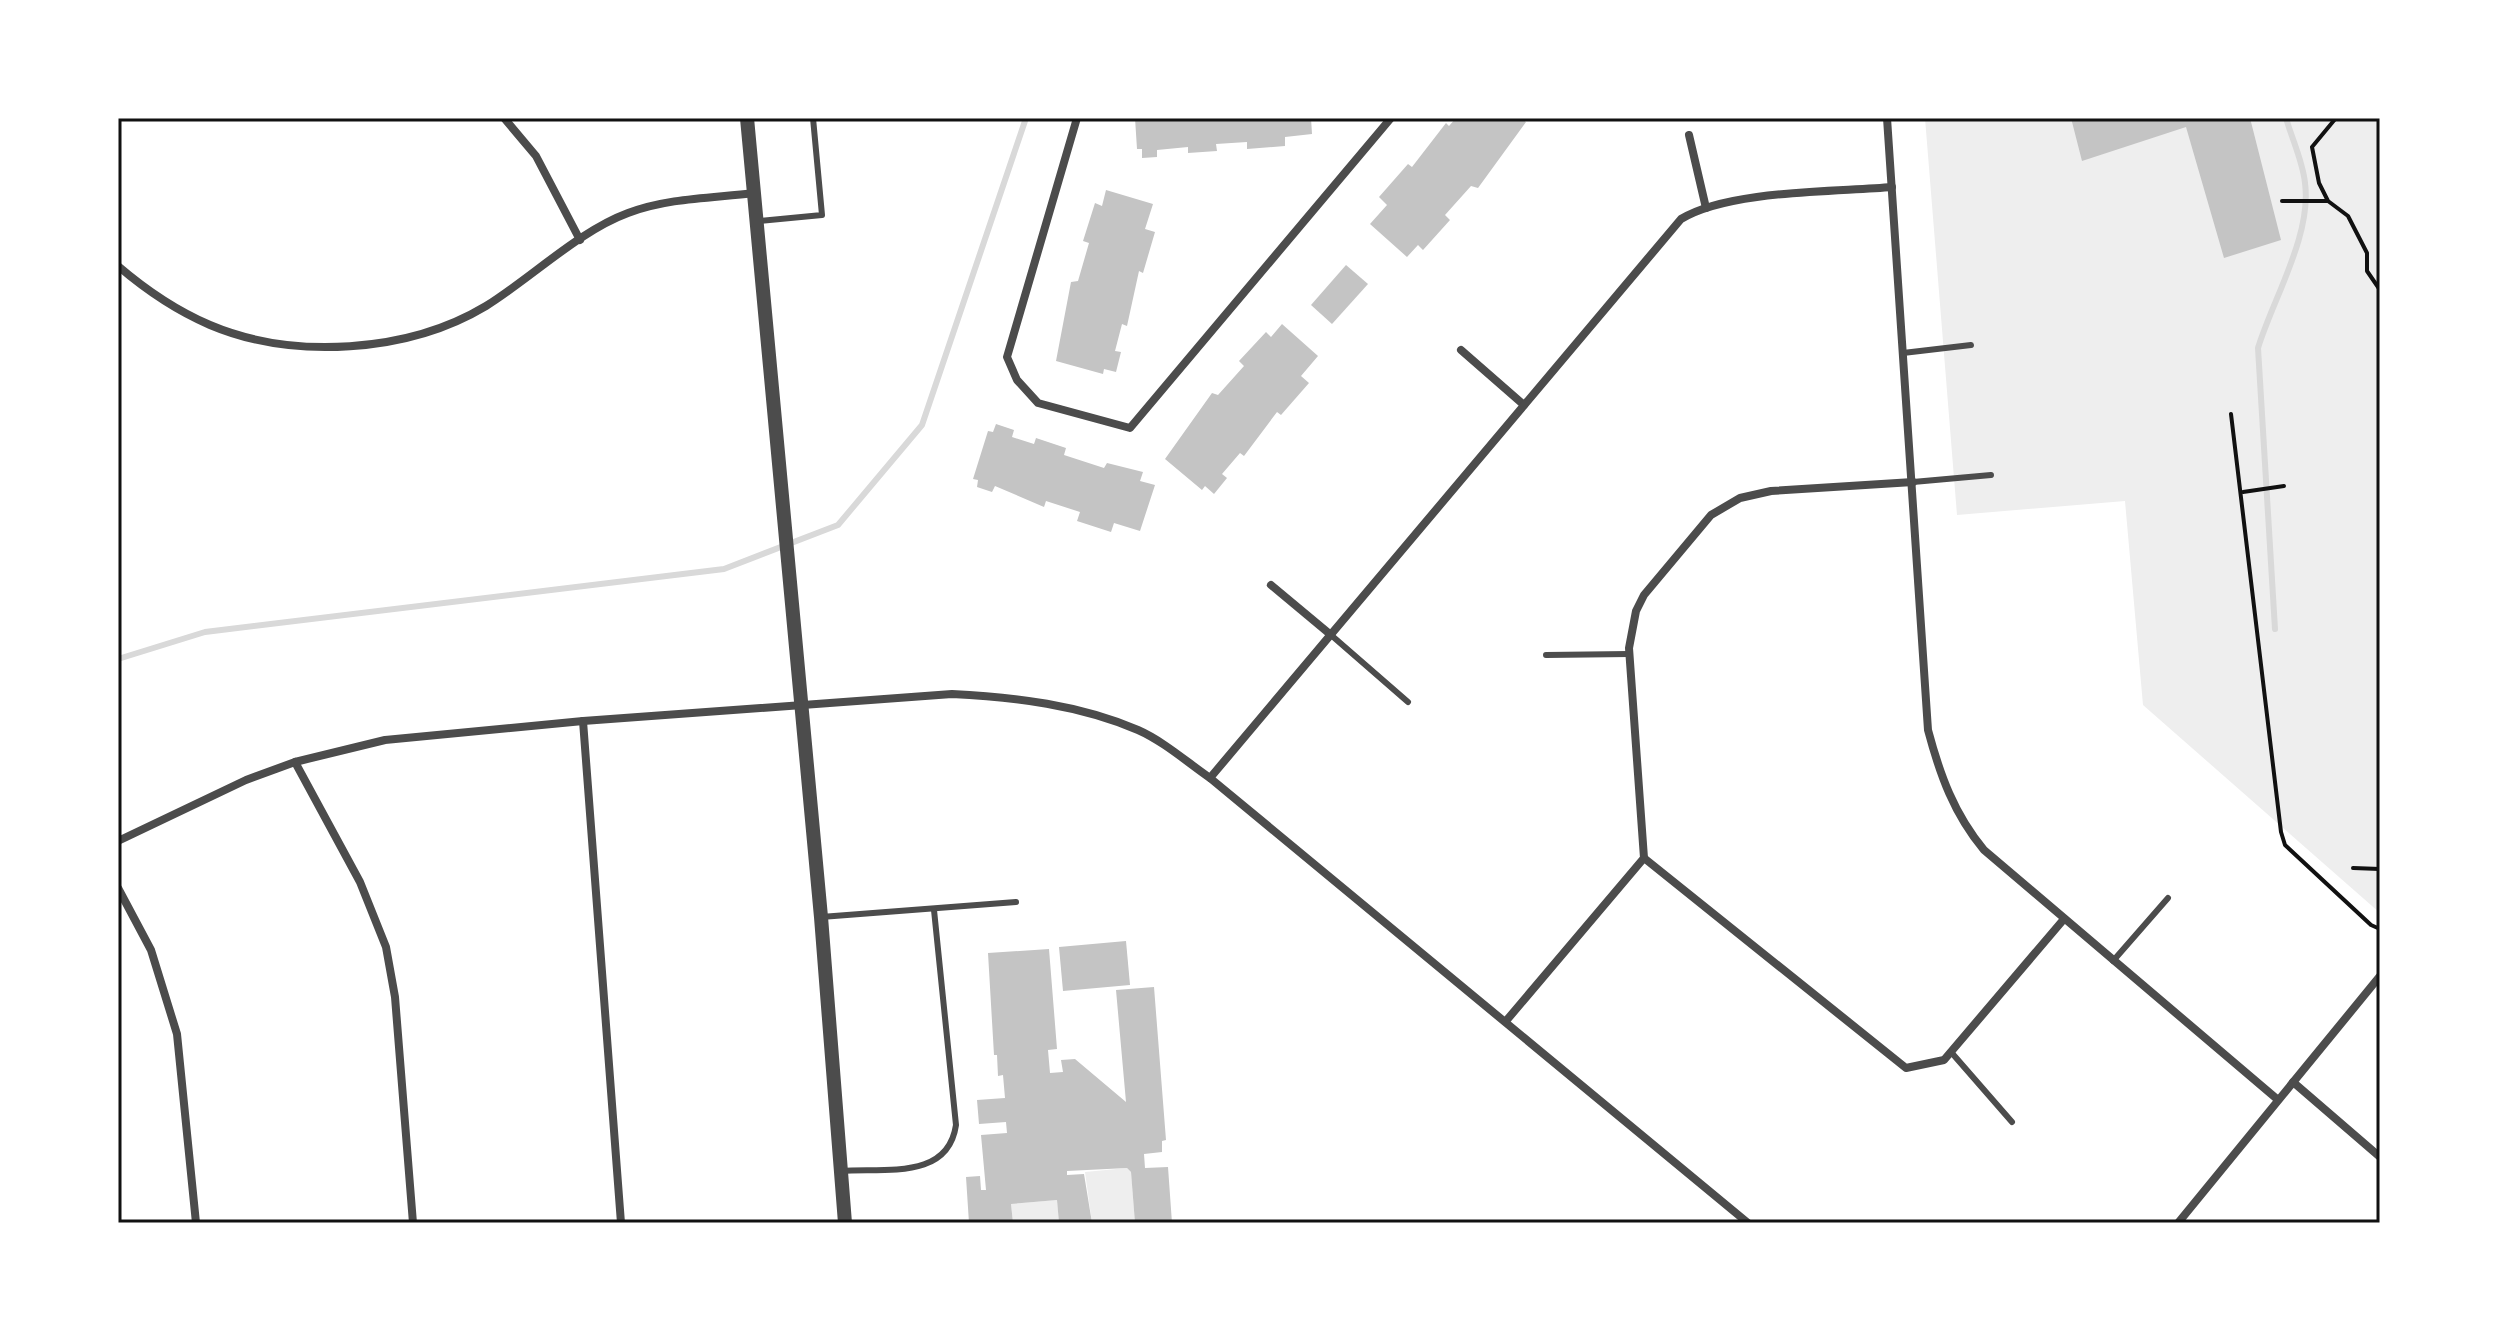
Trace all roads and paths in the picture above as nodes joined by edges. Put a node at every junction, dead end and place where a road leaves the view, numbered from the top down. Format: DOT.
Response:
graph roads {
  1 [pos="504,118"];
  2 [pos="747,118"];
  3 [pos="813,118"];
  4 [pos="1077,118"];
  5 [pos="1391,118"];
  6 [pos="1887,118"];
  7 [pos="2336,118"];
  8 [pos="1689,135"];
  9 [pos="1892,187"];
  10 [pos="754,193"];
  11 [pos="2282,201"];
  12 [pos="2328,201"];
  13 [pos="1706,208"];
  14 [pos="757,221"];
  15 [pos="580,240"];
  16 [pos="118,266"];
  17 [pos="2380,290"];
  18 [pos="1971,345"];
  19 [pos="1461,350"];
  20 [pos="1903,353"];
  21 [pos="1524,405"];
  22 [pos="2231,414"];
  23 [pos="1991,475"];
  24 [pos="1913,482"];
  25 [pos="2284,486"];
  26 [pos="2243,492"];
  27 [pos="1271,585"];
  28 [pos="1331,635"];
  29 [pos="1629,654"];
  30 [pos="1546,655"];
  31 [pos="1408,702"];
  32 [pos="800,704"];
  33 [pos="583,721"];
  34 [pos="295,762"];
  35 [pos="1210,778"];
  36 [pos="118,841"];
  37 [pos="1644,858"];
  38 [pos="2353,868"];
  39 [pos="2380,869"];
  40 [pos="118,888"];
  41 [pos="2168,898"];
  42 [pos="1016,902"];
  43 [pos="934,910"];
  44 [pos="821,917"];
  45 [pos="2064,919"];
  46 [pos="2380,929"];
  47 [pos="2113,961"];
  48 [pos="2380,976"];
  49 [pos="1506,1021"];
  50 [pos="1951,1052"];
  51 [pos="2293,1082"];
  52 [pos="2277,1099"];
  53 [pos="2012,1122"];
  54 [pos="2380,1157"];
  55 [pos="841,1171"];
  56 [pos="196,1223"];
  57 [pos="413,1223"];
  58 [pos="621,1223"];
  59 [pos="845,1223"];
  60 [pos="1748,1223"];
  61 [pos="2178,1223"];
  1 -- 15 [label="street"];
  2 -- 10 [label="street"];
  3 -- 14 [label="lane"];
  4 -- 5 [label="street"];
  6 -- 9 [label="street"];
  7 -- 12 [label="path"];
  8 -- 13 [label="street"];
  9 -- 13 [label="street"];
  9 -- 20 [label="street"];
  10 -- 14 [label="street"];
  10 -- 15 [label="street"];
  11 -- 12 [label="path"];
  12 -- 17 [label="path"];
  13 -- 21 [label="street"];
  14 -- 32 [label="street"];
  15 -- 16 [label="street"];
  18 -- 20 [label="lane"];
  19 -- 21 [label="street"];
  20 -- 24 [label="street"];
  21 -- 28 [label="street"];
  22 -- 26 [label="path"];
  23 -- 24 [label="lane"];
  24 -- 29 [label="street"];
  24 -- 45 [label="street"];
  25 -- 26 [label="path"];
  26 -- 46 [label="path"];
  27 -- 28 [label="street"];
  28 -- 31 [label="lane"];
  28 -- 35 [label="street"];
  29 -- 30 [label="lane"];
  29 -- 37 [label="street"];
  32 -- 33 [label="street"];
  32 -- 35 [label="street"];
  32 -- 44 [label="street"];
  33 -- 34 [label="street"];
  33 -- 58 [label="street"];
  34 -- 36 [label="street"];
  34 -- 57 [label="street"];
  35 -- 49 [label="street"];
  37 -- 49 [label="street"];
  37 -- 50 [label="street"];
  38 -- 39 [label="path"];
  40 -- 56 [label="street"];
  41 -- 47 [label="lane"];
  42 -- 43 [label="lane"];
  43 -- 44 [label="lane"];
  43 -- 55 [label="lane"];
  44 -- 55 [label="street"];
  45 -- 47 [label="street"];
  45 -- 50 [label="street"];
  47 -- 52 [label="street"];
  48 -- 51 [label="street"];
  49 -- 60 [label="street"];
  50 -- 53 [label="lane"];
  51 -- 52 [label="street"];
  51 -- 54 [label="street"];
  52 -- 61 [label="street"];
  55 -- 59 [label="street"];
}
